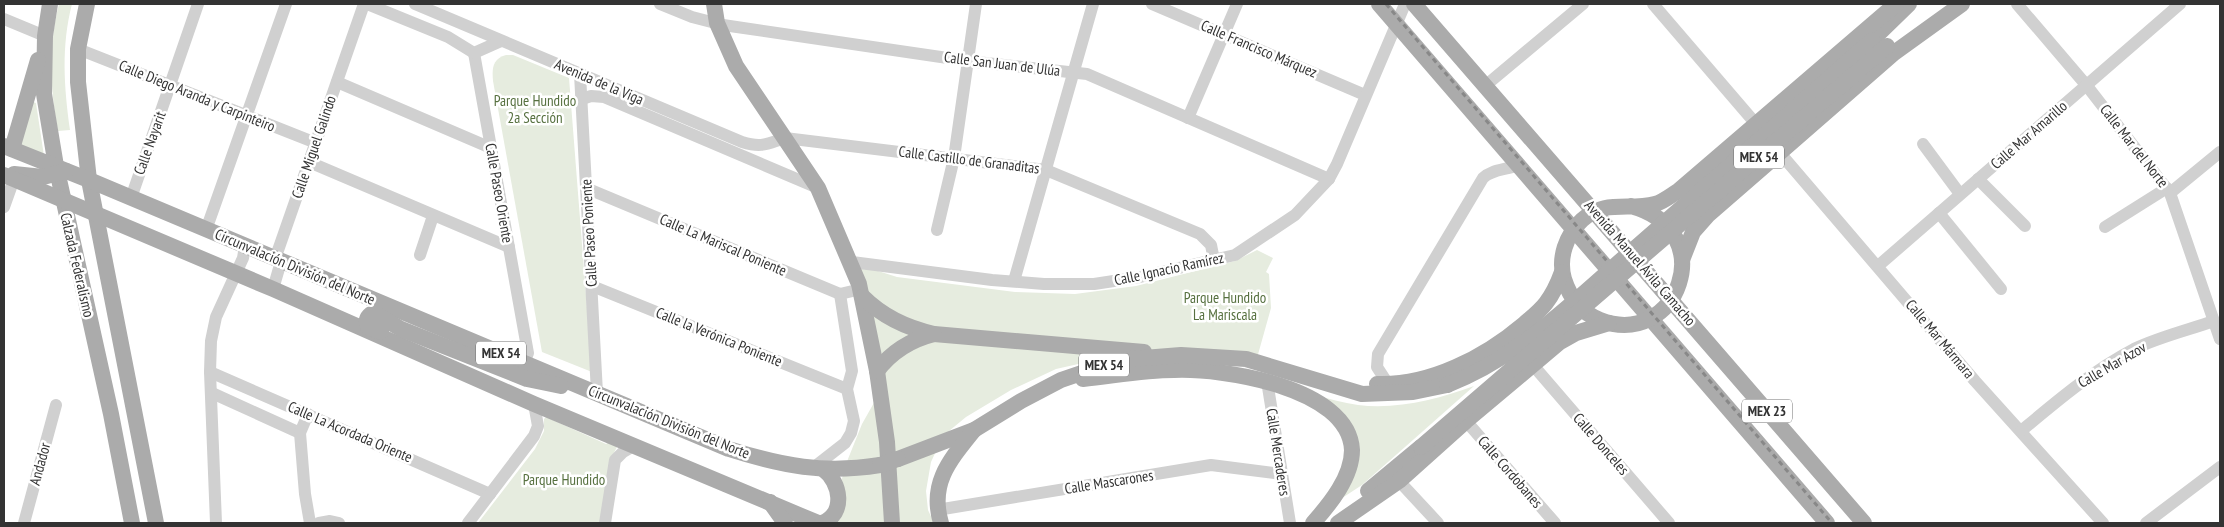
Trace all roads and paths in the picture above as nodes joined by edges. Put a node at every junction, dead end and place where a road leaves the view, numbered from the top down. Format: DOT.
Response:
graph roads {
  1 [pos="50,4"];
  2 [pos="87,4"];
  3 [pos="198,4"];
  4 [pos="286,4"];
  5 [pos="366,4"];
  6 [pos="414,4"];
  7 [pos="660,4"];
  8 [pos="714,4"];
  9 [pos="723,4"];
  10 [pos="976,4"];
  11 [pos="1093,4"];
  12 [pos="1152,4"];
  13 [pos="1237,4"];
  14 [pos="1379,4"];
  15 [pos="1405,4"];
  16 [pos="1414,4"];
  17 [pos="1583,4"];
  18 [pos="1653,4"];
  19 [pos="1896,4"];
  20 [pos="1909,4"];
  21 [pos="1962,4"];
  22 [pos="2017,4"];
  23 [pos="2180,4"];
  24 [pos="1945,9"];
  25 [pos="4,19"];
  26 [pos="1396,24"];
  27 [pos="720,27"];
  28 [pos="1223,34"];
  29 [pos="45,36"];
  30 [pos="501,41"];
  31 [pos="1879,43"];
  32 [pos="78,49"];
  33 [pos="474,53"];
  34 [pos="968,61"];
  35 [pos="1073,72"];
  36 [pos="580,74"];
  37 [pos="337,82"];
  38 [pos="170,85"];
  39 [pos="1486,86"];
  40 [pos="2087,86"];
  41 [pos="1365,95"];
  42 [pos="582,100"];
  43 [pos="247,116"];
  44 [pos="1188,118"];
  45 [pos="1756,124"];
  46 [pos="785,138"];
  47 [pos="316,143"];
  48 [pos="1924,144"];
  49 [pos="8,148"];
  50 [pos="491,148"];
  51 [pos="86,149"];
  52 [pos="2220,152"];
  53 [pos="1780,153"];
  54 [pos="954,158"];
  55 [pos="309,162"];
  56 [pos="1518,165"];
  57 [pos="60,170"];
  58 [pos="1046,170"];
  59 [pos="1697,175"];
  60 [pos="7,176"];
  61 [pos="1329,179"];
  62 [pos="1978,179"];
  63 [pos="91,187"];
  64 [pos="586,188"];
  65 [pos="818,188"];
  66 [pos="2169,191"];
  67 [pos="1960,194"];
  68 [pos="131,198"];
  69 [pos="63,199"];
  70 [pos="1722,202"];
  71 [pos="1631,206"];
  72 [pos="4,207"];
  73 [pos="1595,211"];
  74 [pos="95,213"];
  75 [pos="1939,213"];
  76 [pos="433,216"];
  77 [pos="2025,226"];
  78 [pos="2105,227"];
  79 [pos="206,230"];
  80 [pos="937,230"];
  81 [pos="1574,230"];
  82 [pos="245,246"];
  83 [pos="509,247"];
  84 [pos="420,254"];
  85 [pos="275,258"];
  86 [pos="1214,260"];
  87 [pos="1682,260"];
  88 [pos="852,262"];
  89 [pos="1878,266"];
  90 [pos="1562,272"];
  91 [pos="236,273"];
  92 [pos="1014,282"];
  93 [pos="592,286"];
  94 [pos="273,289"];
  95 [pos="2001,289"];
  96 [pos="862,293"];
  97 [pos="840,294"];
  98 [pos="1671,300"];
  99 [pos="1548,301"];
  100 [pos="1650,318"];
  101 [pos="2214,321"];
  102 [pos="1609,323"];
  103 [pos="934,334"];
  104 [pos="1572,335"];
  105 [pos="2220,339"];
  106 [pos="389,340"];
  107 [pos="1166,355"];
  108 [pos="524,363"];
  109 [pos="1532,364"];
  110 [pos="877,371"];
  111 [pos="210,372"];
  112 [pos="1061,380"];
  113 [pos="1267,381"];
  114 [pos="1326,383"];
  115 [pos="1388,384"];
  116 [pos="847,389"];
  117 [pos="212,393"];
  118 [pos="597,393"];
  119 [pos="56,404"];
  120 [pos="534,404"];
  121 [pos="308,414"];
  122 [pos="1466,421"];
  123 [pos="974,430"];
  124 [pos="2021,431"];
  125 [pos="300,433"];
  126 [pos="635,445"];
  127 [pos="2220,467"];
  128 [pos="818,469"];
  129 [pos="1282,474"];
  130 [pos="1399,481"];
  131 [pos="490,494"];
  132 [pos="770,502"];
  133 [pos="939,516"];
  134 [pos="24,523"];
  135 [pos="132,523"];
  136 [pos="156,523"];
  137 [pos="216,523"];
  138 [pos="310,523"];
  139 [pos="319,523"];
  140 [pos="339,523"];
  141 [pos="468,523"];
  142 [pos="605,523"];
  143 [pos="785,523"];
  144 [pos="820,523"];
  145 [pos="892,523"];
  146 [pos="1290,523"];
  147 [pos="1313,523"];
  148 [pos="1326,523"];
  149 [pos="1338,523"];
  150 [pos="1438,523"];
  151 [pos="1555,523"];
  152 [pos="1669,523"];
  153 [pos="1827,523"];
  154 [pos="1864,523"];
  155 [pos="2103,523"];
  156 [pos="2146,523"];
  1 -- 29 [label="main road, Calzada Federalismo"];
  2 -- 32 [label="main road, Calzada Federalismo"];
  3 -- 38 [label="street, Calle Nayarit"];
  4 -- 43 [label="street"];
  5 -- 33 [label="street"];
  5 -- 37 [label="street, Calle Miguel Galindo"];
  6 -- 30 [label="street, Avenida de la Viga"];
  7 -- 27 [label="street, Calle San Juan de Ulúa"];
  8 -- 27 [label="main road"];
  9 -- 27 [label="main road"];
  10 -- 34 [label="street"];
  11 -- 35 [label="street"];
  12 -- 28 [label="street, Calle Francisco Márquez"];
  13 -- 28 [label="street"];
  14 -- 26 [label="main road, Avenida Manuel Ávila Camacho"];
  15 -- 26 [label="street, Calle Ignacio Ramírez"];
  16 -- 39 [label="main road, Avenida Manuel Ávila Camacho"];
  17 -- 39 [label="street"];
  18 -- 45 [label="street"];
  19 -- 45 [label="main road"];
  20 -- 31 [label="main road, MEX 54"];
  21 -- 53 [label="main road"];
  22 -- 40 [label="street, Calle Mar del Norte"];
  23 -- 40 [label="street, Calle Mar Amarillo"];
  24 -- 31 [label="main road, MEX 54"];
  25 -- 29 [label="street"];
  26 -- 41 [label="street, Calle Ignacio Ramírez"];
  26 -- 56 [label="main road, Avenida Manuel Ávila Camacho"];
  27 -- 34 [label="street, Calle San Juan de Ulúa"];
  27 -- 46 [label="main road"];
  28 -- 41 [label="street, Calle Francisco Márquez"];
  28 -- 44 [label="street"];
  29 -- 49 [label="main road"];
  29 -- 57 [label="main road, Calzada Federalismo"];
  30 -- 33 [label="street"];
  30 -- 36 [label="street, Avenida de la Viga"];
  31 -- 114 [label="main road, Circunvalación División del Norte / MEX 54, bridge"];
  31 -- 148 [label="main road, MEX 54, bridge"];
  32 -- 38 [label="street, Calle Diego Aranda y Carpinteiro"];
  32 -- 51 [label="main road, Calzada Federalismo"];
  33 -- 50 [label="street, Calle Paseo Oriente"];
  34 -- 35 [label="street, Calle San Juan de Ulúa"];
  34 -- 54 [label="street"];
  35 -- 44 [label="street, Calle San Juan de Ulúa"];
  35 -- 58 [label="street"];
  36 -- 42 [label="street, Calle Paseo Poniente"];
  36 -- 46 [label="street, Avenida de la Viga"];
  37 -- 47 [label="street, Calle Miguel Galindo"];
  37 -- 50 [label="street"];
  38 -- 43 [label="street, Calle Diego Aranda y Carpinteiro"];
  38 -- 68 [label="street, Calle Nayarit"];
  39 -- 73 [label="main road, Avenida Manuel Ávila Camacho"];
  40 -- 62 [label="street, Calle Mar Amarillo"];
  40 -- 66 [label="street, Calle Mar del Norte"];
  41 -- 61 [label="street, Calle Ignacio Ramírez"];
  42 -- 64 [label="street, Calle Paseo Poniente"];
  42 -- 65 [label="street, Avenida de la Viga"];
  43 -- 47 [label="street, Calle Diego Aranda y Carpinteiro"];
  43 -- 79 [label="street"];
  44 -- 61 [label="street, Calle San Juan de Ulúa"];
  45 -- 59 [label="main road"];
  46 -- 54 [label="street, Calle Castillo de Granaditas"];
  46 -- 65 [label="main road"];
  47 -- 55 [label="street, Calle Miguel Galindo"];
  48 -- 67 [label="street"];
  49 -- 57 [label="main road, Circunvalación División del Norte / MEX 54"];
  50 -- 83 [label="street, Calle Paseo Oriente"];
  51 -- 57 [label="main road"];
  51 -- 63 [label="main road, Calzada Federalismo"];
  52 -- 66 [label="street"];
  53 -- 70 [label="main road"];
  53 -- 89 [label="street, Calle Mar Mármara"];
  54 -- 58 [label="street, Calle Castillo de Granaditas"];
  54 -- 80 [label="street"];
  55 -- 76 [label="street"];
  55 -- 85 [label="street, Calle Miguel Galindo"];
  56 -- 81 [label="main road, Avenida Manuel Ávila Camacho"];
  56 -- 115 [label="street"];
  57 -- 60 [label="main road"];
  57 -- 63 [label="main road, Circunvalación División del Norte / MEX 54"];
  57 -- 69 [label="main road, Calzada Federalismo"];
  58 -- 86 [label="street, Calle Castillo de Granaditas"];
  58 -- 92 [label="street"];
  59 -- 70 [label="main road"];
  59 -- 71 [label="main road"];
  60 -- 69 [label="main road, Circunvalación División del Norte / MEX 54"];
  60 -- 72 [label="street"];
  61 -- 86 [label="street, Calle Ignacio Ramírez"];
  62 -- 67 [label="street, Calle Mar Amarillo"];
  62 -- 77 [label="street"];
  63 -- 68 [label="main road, Circunvalación División del Norte / MEX 54"];
  63 -- 69 [label="main road"];
  63 -- 74 [label="main road, Calzada Federalismo"];
  63 -- 79 [label="main road"];
  64 -- 93 [label="street, Calle Paseo Poniente"];
  64 -- 97 [label="street, Calle La Mariscal Poniente"];
  65 -- 88 [label="main road"];
  66 -- 78 [label="street"];
  66 -- 101 [label="street, Calle Mar del Norte"];
  67 -- 75 [label="street, Calle Mar Amarillo"];
  68 -- 79 [label="main road, Circunvalación División del Norte / MEX 54"];
  69 -- 74 [label="main road, Circunvalación División del Norte / MEX 54"];
  69 -- 135 [label="main road, Calzada Federalismo"];
  70 -- 87 [label="main road"];
  71 -- 73 [label="main road"];
  71 -- 87 [label="main road"];
  73 -- 81 [label="main road"];
  73 -- 98 [label="main road, Avenida Manuel Ávila Camacho"];
  74 -- 91 [label="main road, Circunvalación División del Norte / MEX 54"];
  74 -- 136 [label="main road, Calzada Federalismo"];
  75 -- 89 [label="street, Calle Mar Amarillo"];
  75 -- 95 [label="street"];
  76 -- 83 [label="street"];
  76 -- 84 [label="street"];
  79 -- 82 [label="main road, Circunvalación División del Norte / MEX 54"];
  81 -- 90 [label="main road"];
  81 -- 100 [label="main road, Avenida Manuel Ávila Camacho"];
  82 -- 85 [label="main road, Circunvalación División del Norte / MEX 54"];
  82 -- 91 [label="street"];
  83 -- 108 [label="street, Calle Paseo Oriente"];
  85 -- 94 [label="street, Calle Miguel Galindo"];
  85 -- 108 [label="main road, Circunvalación División del Norte / MEX 54"];
  86 -- 92 [label="street, Calle Ignacio Ramírez"];
  87 -- 98 [label="main road"];
  88 -- 92 [label="street, Calle Ignacio Ramírez"];
  88 -- 96 [label="main road"];
  89 -- 124 [label="street, Calle Mar Mármara"];
  90 -- 99 [label="main road, MEX 54"];
  90 -- 102 [label="main road"];
  91 -- 94 [label="main road, Circunvalación División del Norte / MEX 54"];
  91 -- 111 [label="street"];
  93 -- 116 [label="street, Calle la Verónica Poniente"];
  93 -- 118 [label="street, Calle Paseo Poniente"];
  94 -- 106 [label="main road, Circunvalación División del Norte / MEX 54"];
  96 -- 97 [label="street"];
  96 -- 103 [label="main road"];
  96 -- 110 [label="main road"];
  97 -- 116 [label="street"];
  98 -- 100 [label="main road"];
  98 -- 154 [label="main road, Avenida Manuel Ávila Camacho / MEX 23"];
  99 -- 104 [label="main road"];
  99 -- 115 [label="main road, MEX 54"];
  100 -- 102 [label="main road"];
  100 -- 153 [label="main road, Avenida Manuel Ávila Camacho / MEX 23"];
  101 -- 105 [label="street, Calle Mar del Norte"];
  101 -- 124 [label="street, Calle Mar Azov"];
  102 -- 104 [label="main road"];
  103 -- 107 [label="main road"];
  103 -- 110 [label="main road"];
  104 -- 109 [label="main road"];
  106 -- 118 [label="main road"];
  106 -- 120 [label="main road, Circunvalación División del Norte / MEX 54"];
  107 -- 112 [label="main road, Circunvalación División del Norte / MEX 54"];
  107 -- 114 [label="main road, Circunvalación División del Norte / MEX 54"];
  108 -- 118 [label="main road, Circunvalación División del Norte / MEX 54"];
  109 -- 122 [label="main road"];
  109 -- 152 [label="street, Calle Donceles"];
  110 -- 145 [label="main road"];
  111 -- 117 [label="street"];
  111 -- 121 [label="street, Calle La Acordada Oriente"];
  112 -- 113 [label="main road"];
  112 -- 123 [label="main road, Circunvalación División del Norte / MEX 54"];
  113 -- 129 [label="street, Calle Mercaderes"];
  113 -- 147 [label="main road"];
  114 -- 115 [label="main road, MEX 54"];
  116 -- 128 [label="street"];
  117 -- 125 [label="street, Calle La Acordada Oriente"];
  117 -- 137 [label="street"];
  118 -- 128 [label="main road, Circunvalación División del Norte / MEX 54"];
  119 -- 134 [label="street, Andador"];
  120 -- 126 [label="main road, Circunvalación División del Norte / MEX 54"];
  120 -- 131 [label="street"];
  121 -- 125 [label="street"];
  121 -- 131 [label="street, Calle La Acordada Oriente"];
  122 -- 130 [label="main road"];
  122 -- 151 [label="street, Calle Cordobanes"];
  123 -- 128 [label="main road, Circunvalación División del Norte / MEX 54, bridge"];
  123 -- 133 [label="main road"];
  124 -- 155 [label="street, Calle Mar Mármara"];
  125 -- 138 [label="street"];
  126 -- 132 [label="main road, Circunvalación División del Norte / MEX 54"];
  126 -- 142 [label="street"];
  127 -- 156 [label="street"];
  128 -- 144 [label="main road"];
  129 -- 133 [label="street, Calle Mascarones"];
  129 -- 146 [label="street, Calle Mercaderes"];
  130 -- 149 [label="main road"];
  130 -- 150 [label="street"];
  131 -- 141 [label="street"];
  132 -- 143 [label="main road"];
  132 -- 144 [label="main road, Circunvalación División del Norte / MEX 54"];
  139 -- 140 [label="street"];
}
